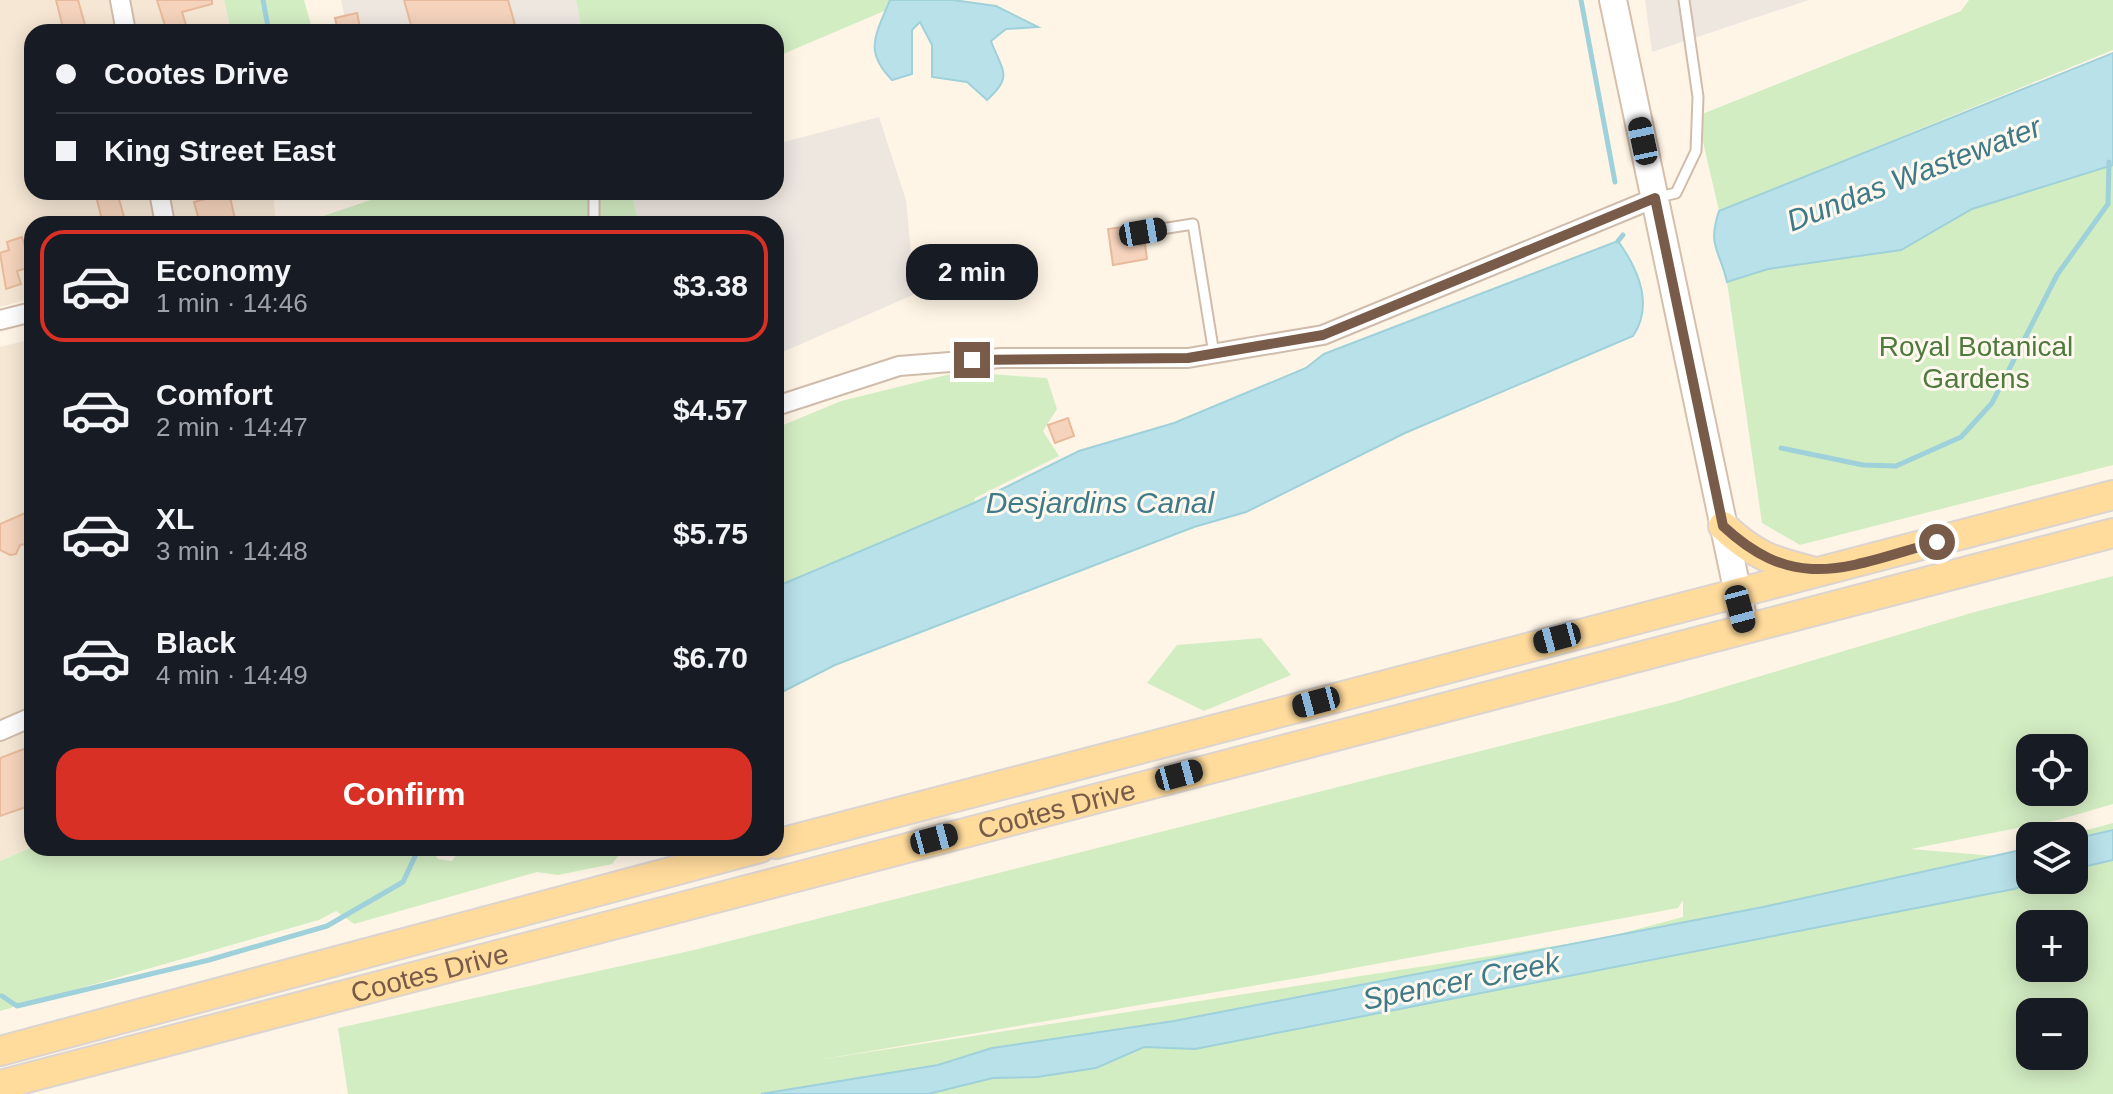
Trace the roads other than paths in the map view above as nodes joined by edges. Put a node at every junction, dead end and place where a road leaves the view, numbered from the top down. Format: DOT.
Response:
graph roads {
  1 [pos="120,0"];
  2 [pos="1613,0"];
  3 [pos="1684,0"];
  4 [pos="124,24"];
  5 [pos="1655,198"];
  6 [pos="1143,232"];
  7 [pos="24,314"];
  8 [pos="0,320"];
  9 [pos="1214,354"];
  10 [pos="784,403"];
  11 [pos="2113,495"];
  12 [pos="1723,526"];
  13 [pos="2113,533"];
  14 [pos="1817,572"];
  15 [pos="1735,591"];
  16 [pos="1745,627"];
  17 [pos="24,720"];
  18 [pos="0,731"];
  19 [pos="784,842"];
  20 [pos="730,856"];
  21 [pos="0,1051"];
  22 [pos="0,1085"];
  1 -- 4 [label="street"];
  2 -- 5 [label="main road"];
  3 -- 5 [label="lane"];
  5 -- 9 [label="street"];
  5 -- 12 [label="main road"];
  6 -- 9 [label="lane"];
  7 -- 8 [label="street"];
  9 -- 10 [label="street"];
  11 -- 14 [label="main road, Cootes Drive"];
  12 -- 14 [label="main road"];
  12 -- 15 [label="main road"];
  13 -- 16 [label="main road, Cootes Drive"];
  14 -- 15 [label="main road, Cootes Drive"];
  15 -- 16 [label="main road"];
  15 -- 19 [label="main road, Cootes Drive"];
  16 -- 22 [label="main road, Cootes Drive"];
  17 -- 18 [label="street"];
  20 -- 21 [label="main road, Cootes Drive"];
}
